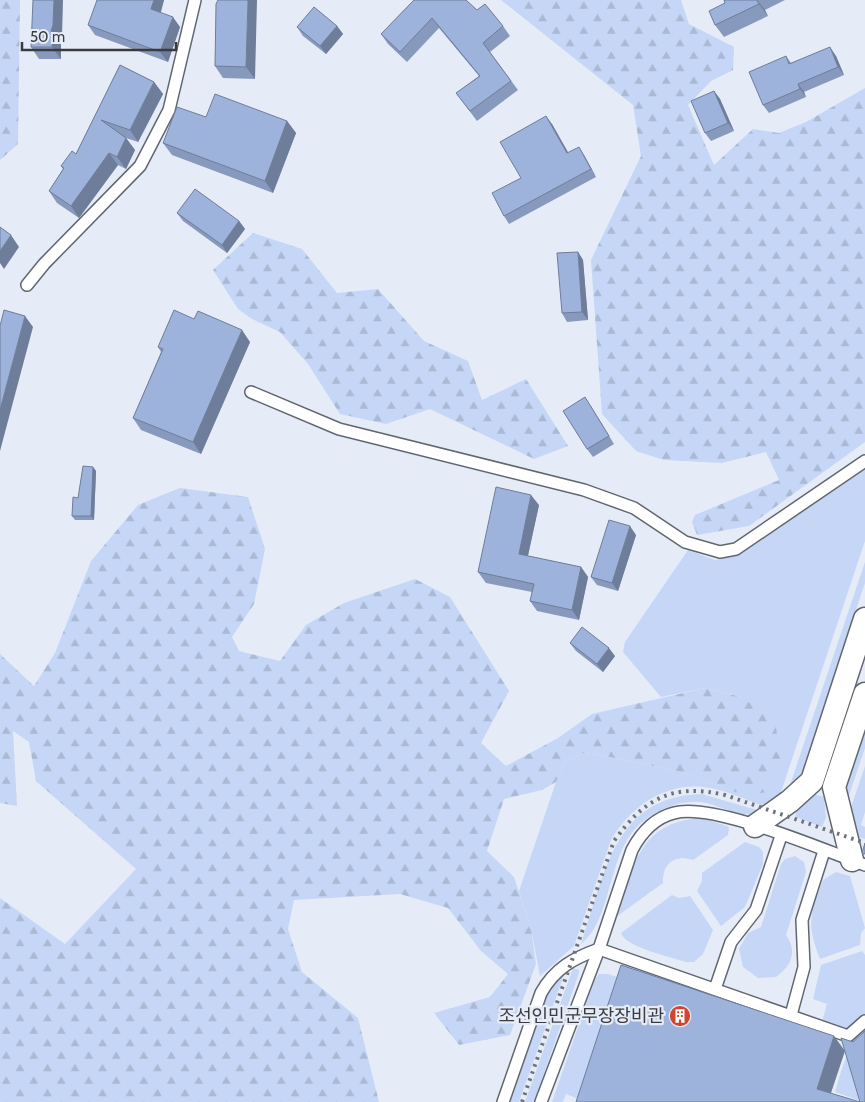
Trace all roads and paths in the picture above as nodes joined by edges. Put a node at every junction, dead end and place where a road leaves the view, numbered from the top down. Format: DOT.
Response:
graph roads {
  1 [pos="195,0"];
  2 [pos="27,285"];
  3 [pos="251,392"];
  4 [pos="865,461"];
  5 [pos="865,618"];
  6 [pos="865,694"];
  7 [pos="812,781"];
  8 [pos="834,787"];
  9 [pos="755,826"];
  10 [pos="781,836"];
  11 [pos="824,851"];
  12 [pos="858,863"];
  13 [pos="599,948"];
  14 [pos="715,989"];
  15 [pos="791,1015"];
  16 [pos="865,1021"];
  17 [pos="503,1102"];
  18 [pos="541,1102"];
  1 -- 2 [label="lane"];
  3 -- 4 [label="lane"];
  5 -- 7 [label="street"];
  6 -- 8 [label="street"];
  7 -- 8 [label="street"];
  7 -- 9 [label="street"];
  8 -- 12 [label="street"];
  9 -- 10 [label="lane"];
  9 -- 13 [label="lane"];
  10 -- 11 [label="lane"];
  10 -- 14 [label="lane"];
  11 -- 12 [label="lane"];
  11 -- 15 [label="lane"];
  13 -- 14 [label="lane"];
  13 -- 17 [label="lane"];
  13 -- 18 [label="lane"];
  14 -- 15 [label="lane"];
  15 -- 16 [label="lane"];
}
